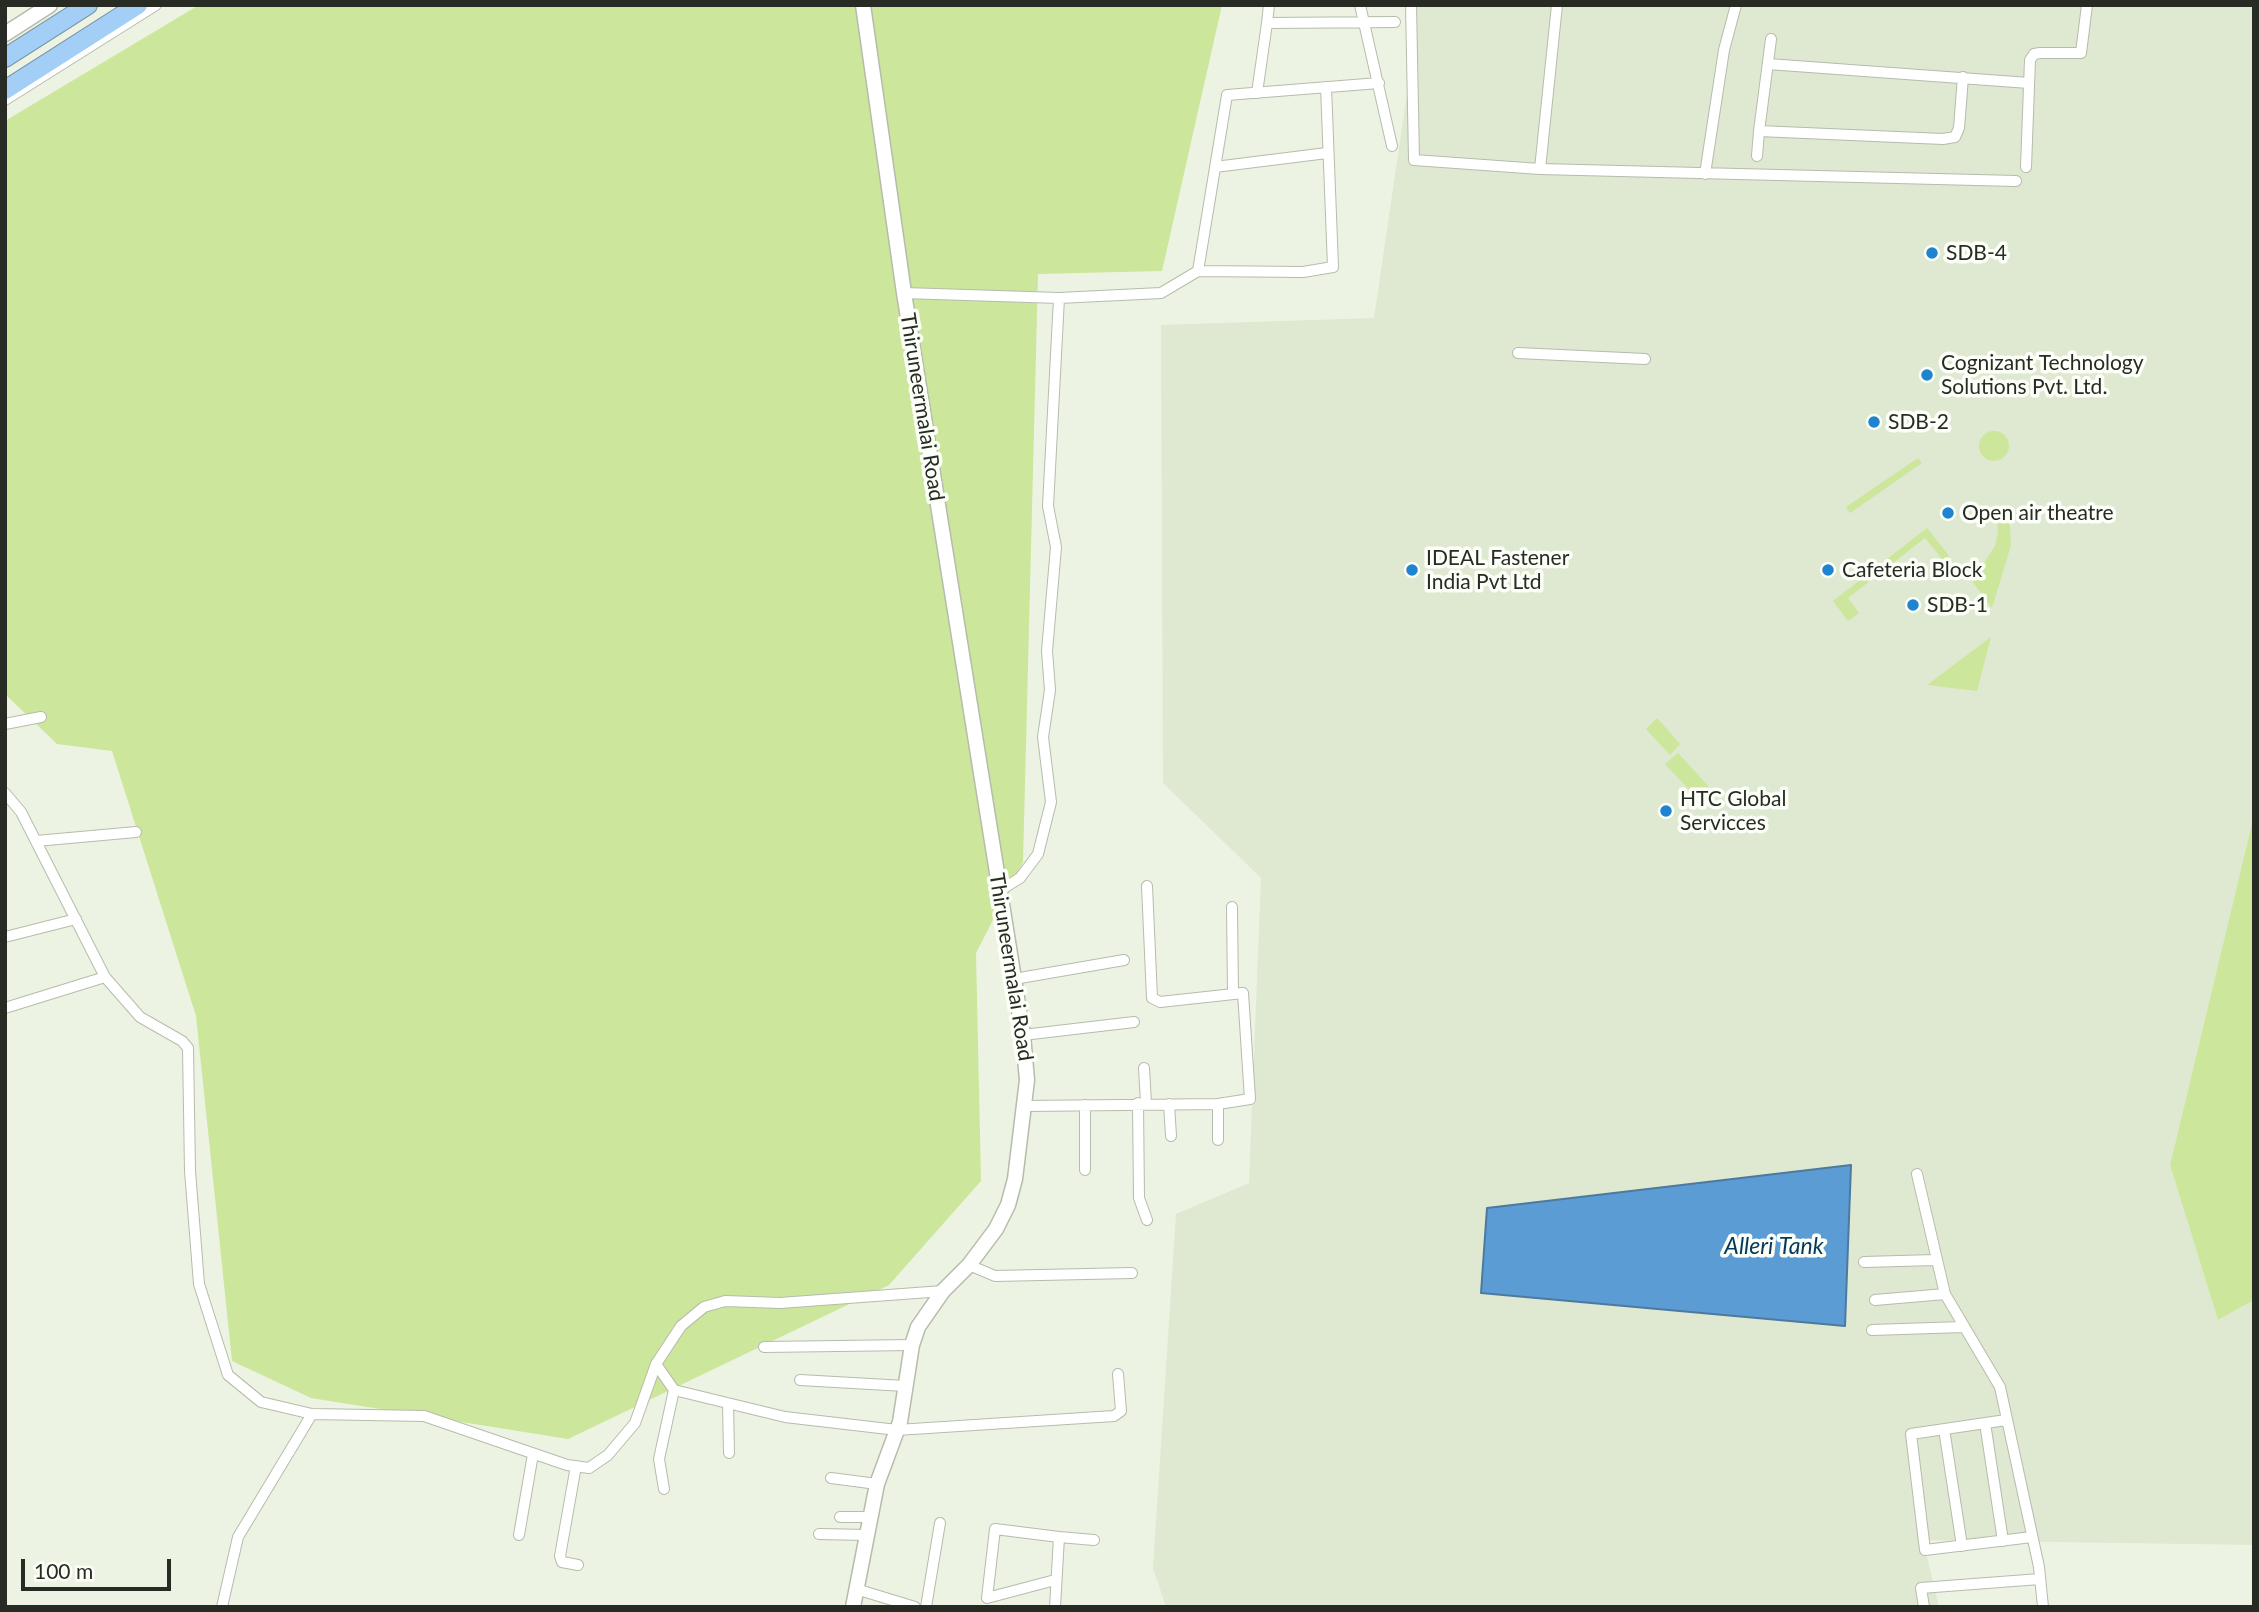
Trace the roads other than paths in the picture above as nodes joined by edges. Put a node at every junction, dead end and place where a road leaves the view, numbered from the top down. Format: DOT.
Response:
graph roads {
  1 [pos="50,5"];
  2 [pos="88,5"];
  3 [pos="138,5"];
  4 [pos="156,5"];
  5 [pos="863,5"];
  6 [pos="1269,5"];
  7 [pos="1360,5"];
  8 [pos="1411,5"];
  9 [pos="1557,5"];
  10 [pos="1736,5"];
  11 [pos="2087,5"];
  12 [pos="1365,22"];
  13 [pos="1395,22"];
  14 [pos="1267,23"];
  15 [pos="5,34"];
  16 [pos="1771,39"];
  17 [pos="5,58"];
  18 [pos="1768,64"];
  19 [pos="1963,77"];
  20 [pos="1379,83"];
  21 [pos="2029,83"];
  22 [pos="1326,87"];
  23 [pos="5,90"];
  24 [pos="1257,93"];
  25 [pos="5,100"];
  26 [pos="1759,131"];
  27 [pos="1392,146"];
  28 [pos="1327,153"];
  29 [pos="1757,156"];
  30 [pos="1215,167"];
  31 [pos="2026,167"];
  32 [pos="1540,169"];
  33 [pos="1705,174"];
  34 [pos="2016,181"];
  35 [pos="1198,271"];
  36 [pos="904,293"];
  37 [pos="1059,298"];
  38 [pos="1518,353"];
  39 [pos="1645,359"];
  40 [pos="41,717"];
  41 [pos="5,724"];
  42 [pos="5,793"];
  43 [pos="136,832"];
  44 [pos="36,841"];
  45 [pos="1146,886"];
  46 [pos="999,891"];
  47 [pos="1232,907"];
  48 [pos="76,919"];
  49 [pos="5,937"];
  50 [pos="1124,960"];
  51 [pos="105,977"];
  52 [pos="1014,979"];
  53 [pos="1233,993"];
  54 [pos="5,1008"];
  55 [pos="1134,1022"];
  56 [pos="1023,1035"];
  57 [pos="1144,1068"];
  58 [pos="1142,1103"];
  59 [pos="1168,1104"];
  60 [pos="1218,1104"];
  61 [pos="1085,1105"];
  62 [pos="1026,1106"];
  63 [pos="1171,1136"];
  64 [pos="1218,1140"];
  65 [pos="1085,1170"];
  66 [pos="1917,1174"];
  67 [pos="1147,1220"];
  68 [pos="1936,1260"];
  69 [pos="1864,1262"];
  70 [pos="969,1265"];
  71 [pos="1132,1273"];
  72 [pos="943,1291"];
  73 [pos="1945,1294"];
  74 [pos="1875,1300"];
  75 [pos="1962,1327"];
  76 [pos="1872,1330"];
  77 [pos="912,1345"];
  78 [pos="764,1347"];
  79 [pos="656,1364"];
  80 [pos="1118,1374"];
  81 [pos="800,1380"];
  82 [pos="905,1386"];
  83 [pos="674,1390"];
  84 [pos="728,1404"];
  85 [pos="312,1414"];
  86 [pos="2007,1420"];
  87 [pos="1985,1423"];
  88 [pos="1944,1429"];
  89 [pos="897,1430"];
  90 [pos="729,1453"];
  91 [pos="533,1454"];
  92 [pos="576,1466"];
  93 [pos="831,1478"];
  94 [pos="877,1484"];
  95 [pos="664,1489"];
  96 [pos="840,1517"];
  97 [pos="871,1517"];
  98 [pos="940,1523"];
  99 [pos="818,1534"];
  100 [pos="519,1535"];
  101 [pos="867,1535"];
  102 [pos="1059,1537"];
  103 [pos="2032,1537"];
  104 [pos="1094,1540"];
  105 [pos="2003,1541"];
  106 [pos="1962,1546"];
  107 [pos="578,1565"];
  108 [pos="2040,1579"];
  109 [pos="1055,1580"];
  110 [pos="856,1589"];
  111 [pos="222,1607"];
  112 [pos="853,1607"];
  113 [pos="915,1607"];
  114 [pos="926,1607"];
  115 [pos="1055,1607"];
  116 [pos="1924,1607"];
  117 [pos="2043,1607"];
  1 -- 15 [label="street"];
  2 -- 17 [label="highway"];
  3 -- 23 [label="highway"];
  4 -- 25 [label="street"];
  5 -- 36 [label="street, Thiruneermalai Road"];
  6 -- 14 [label="street"];
  7 -- 12 [label="street"];
  8 -- 32 [label="street"];
  9 -- 32 [label="street"];
  10 -- 33 [label="street"];
  11 -- 21 [label="street"];
  12 -- 13 [label="street"];
  12 -- 14 [label="street"];
  12 -- 20 [label="street"];
  14 -- 24 [label="street"];
  16 -- 18 [label="street"];
  18 -- 19 [label="street"];
  18 -- 26 [label="street"];
  19 -- 21 [label="street"];
  19 -- 26 [label="street"];
  20 -- 22 [label="street"];
  20 -- 27 [label="street"];
  21 -- 31 [label="street"];
  22 -- 24 [label="street"];
  22 -- 28 [label="street"];
  24 -- 30 [label="street"];
  26 -- 29 [label="street"];
  28 -- 30 [label="street"];
  28 -- 35 [label="street"];
  30 -- 35 [label="street"];
  32 -- 33 [label="street"];
  33 -- 34 [label="street"];
  35 -- 37 [label="street"];
  36 -- 37 [label="street"];
  36 -- 46 [label="street, Thiruneermalai Road"];
  37 -- 46 [label="street"];
  38 -- 39 [label="street"];
  40 -- 41 [label="street"];
  42 -- 44 [label="street"];
  43 -- 44 [label="street"];
  44 -- 48 [label="street"];
  45 -- 53 [label="street"];
  46 -- 52 [label="street, Thiruneermalai Road"];
  47 -- 53 [label="street"];
  48 -- 49 [label="street"];
  48 -- 51 [label="street"];
  50 -- 52 [label="street"];
  51 -- 54 [label="street"];
  51 -- 85 [label="street"];
  52 -- 56 [label="street, Thiruneermalai Road"];
  53 -- 60 [label="street"];
  55 -- 56 [label="street"];
  56 -- 62 [label="street, Thiruneermalai Road"];
  57 -- 58 [label="street"];
  58 -- 59 [label="street"];
  58 -- 61 [label="street"];
  58 -- 67 [label="street"];
  59 -- 60 [label="street"];
  59 -- 63 [label="street"];
  60 -- 64 [label="street"];
  61 -- 62 [label="street"];
  61 -- 65 [label="street"];
  62 -- 70 [label="street, Thiruneermalai Road"];
  66 -- 68 [label="street"];
  68 -- 69 [label="street"];
  68 -- 73 [label="street"];
  70 -- 71 [label="street"];
  70 -- 72 [label="street, Thiruneermalai Road"];
  72 -- 77 [label="street, Thiruneermalai Road"];
  72 -- 79 [label="street"];
  73 -- 74 [label="street"];
  73 -- 75 [label="street"];
  75 -- 76 [label="street"];
  75 -- 86 [label="street"];
  77 -- 78 [label="street"];
  77 -- 82 [label="street, Thiruneermalai Road"];
  79 -- 83 [label="street"];
  79 -- 92 [label="street"];
  80 -- 89 [label="street"];
  81 -- 82 [label="street"];
  82 -- 89 [label="street, Thiruneermalai Road"];
  83 -- 84 [label="street"];
  83 -- 95 [label="street"];
  84 -- 89 [label="street"];
  84 -- 90 [label="street"];
  85 -- 91 [label="street"];
  85 -- 111 [label="street"];
  86 -- 87 [label="street"];
  86 -- 103 [label="street"];
  87 -- 88 [label="street"];
  87 -- 105 [label="street"];
  88 -- 106 [label="street"];
  88 -- 106 [label="street"];
  89 -- 94 [label="street, Thiruneermalai Road"];
  91 -- 92 [label="street"];
  91 -- 100 [label="street"];
  92 -- 107 [label="street"];
  93 -- 94 [label="street"];
  94 -- 97 [label="street, Thiruneermalai Road"];
  96 -- 97 [label="street"];
  97 -- 101 [label="street, Thiruneermalai Road"];
  98 -- 114 [label="street"];
  99 -- 101 [label="street"];
  101 -- 110 [label="street, Thiruneermalai Road"];
  102 -- 104 [label="street"];
  102 -- 109 [label="street"];
  102 -- 109 [label="street"];
  103 -- 105 [label="street"];
  103 -- 108 [label="street"];
  105 -- 106 [label="street"];
  108 -- 116 [label="street"];
  108 -- 117 [label="street"];
  109 -- 115 [label="street"];
  110 -- 112 [label="street, Thiruneermalai Road"];
  110 -- 113 [label="street"];
}
